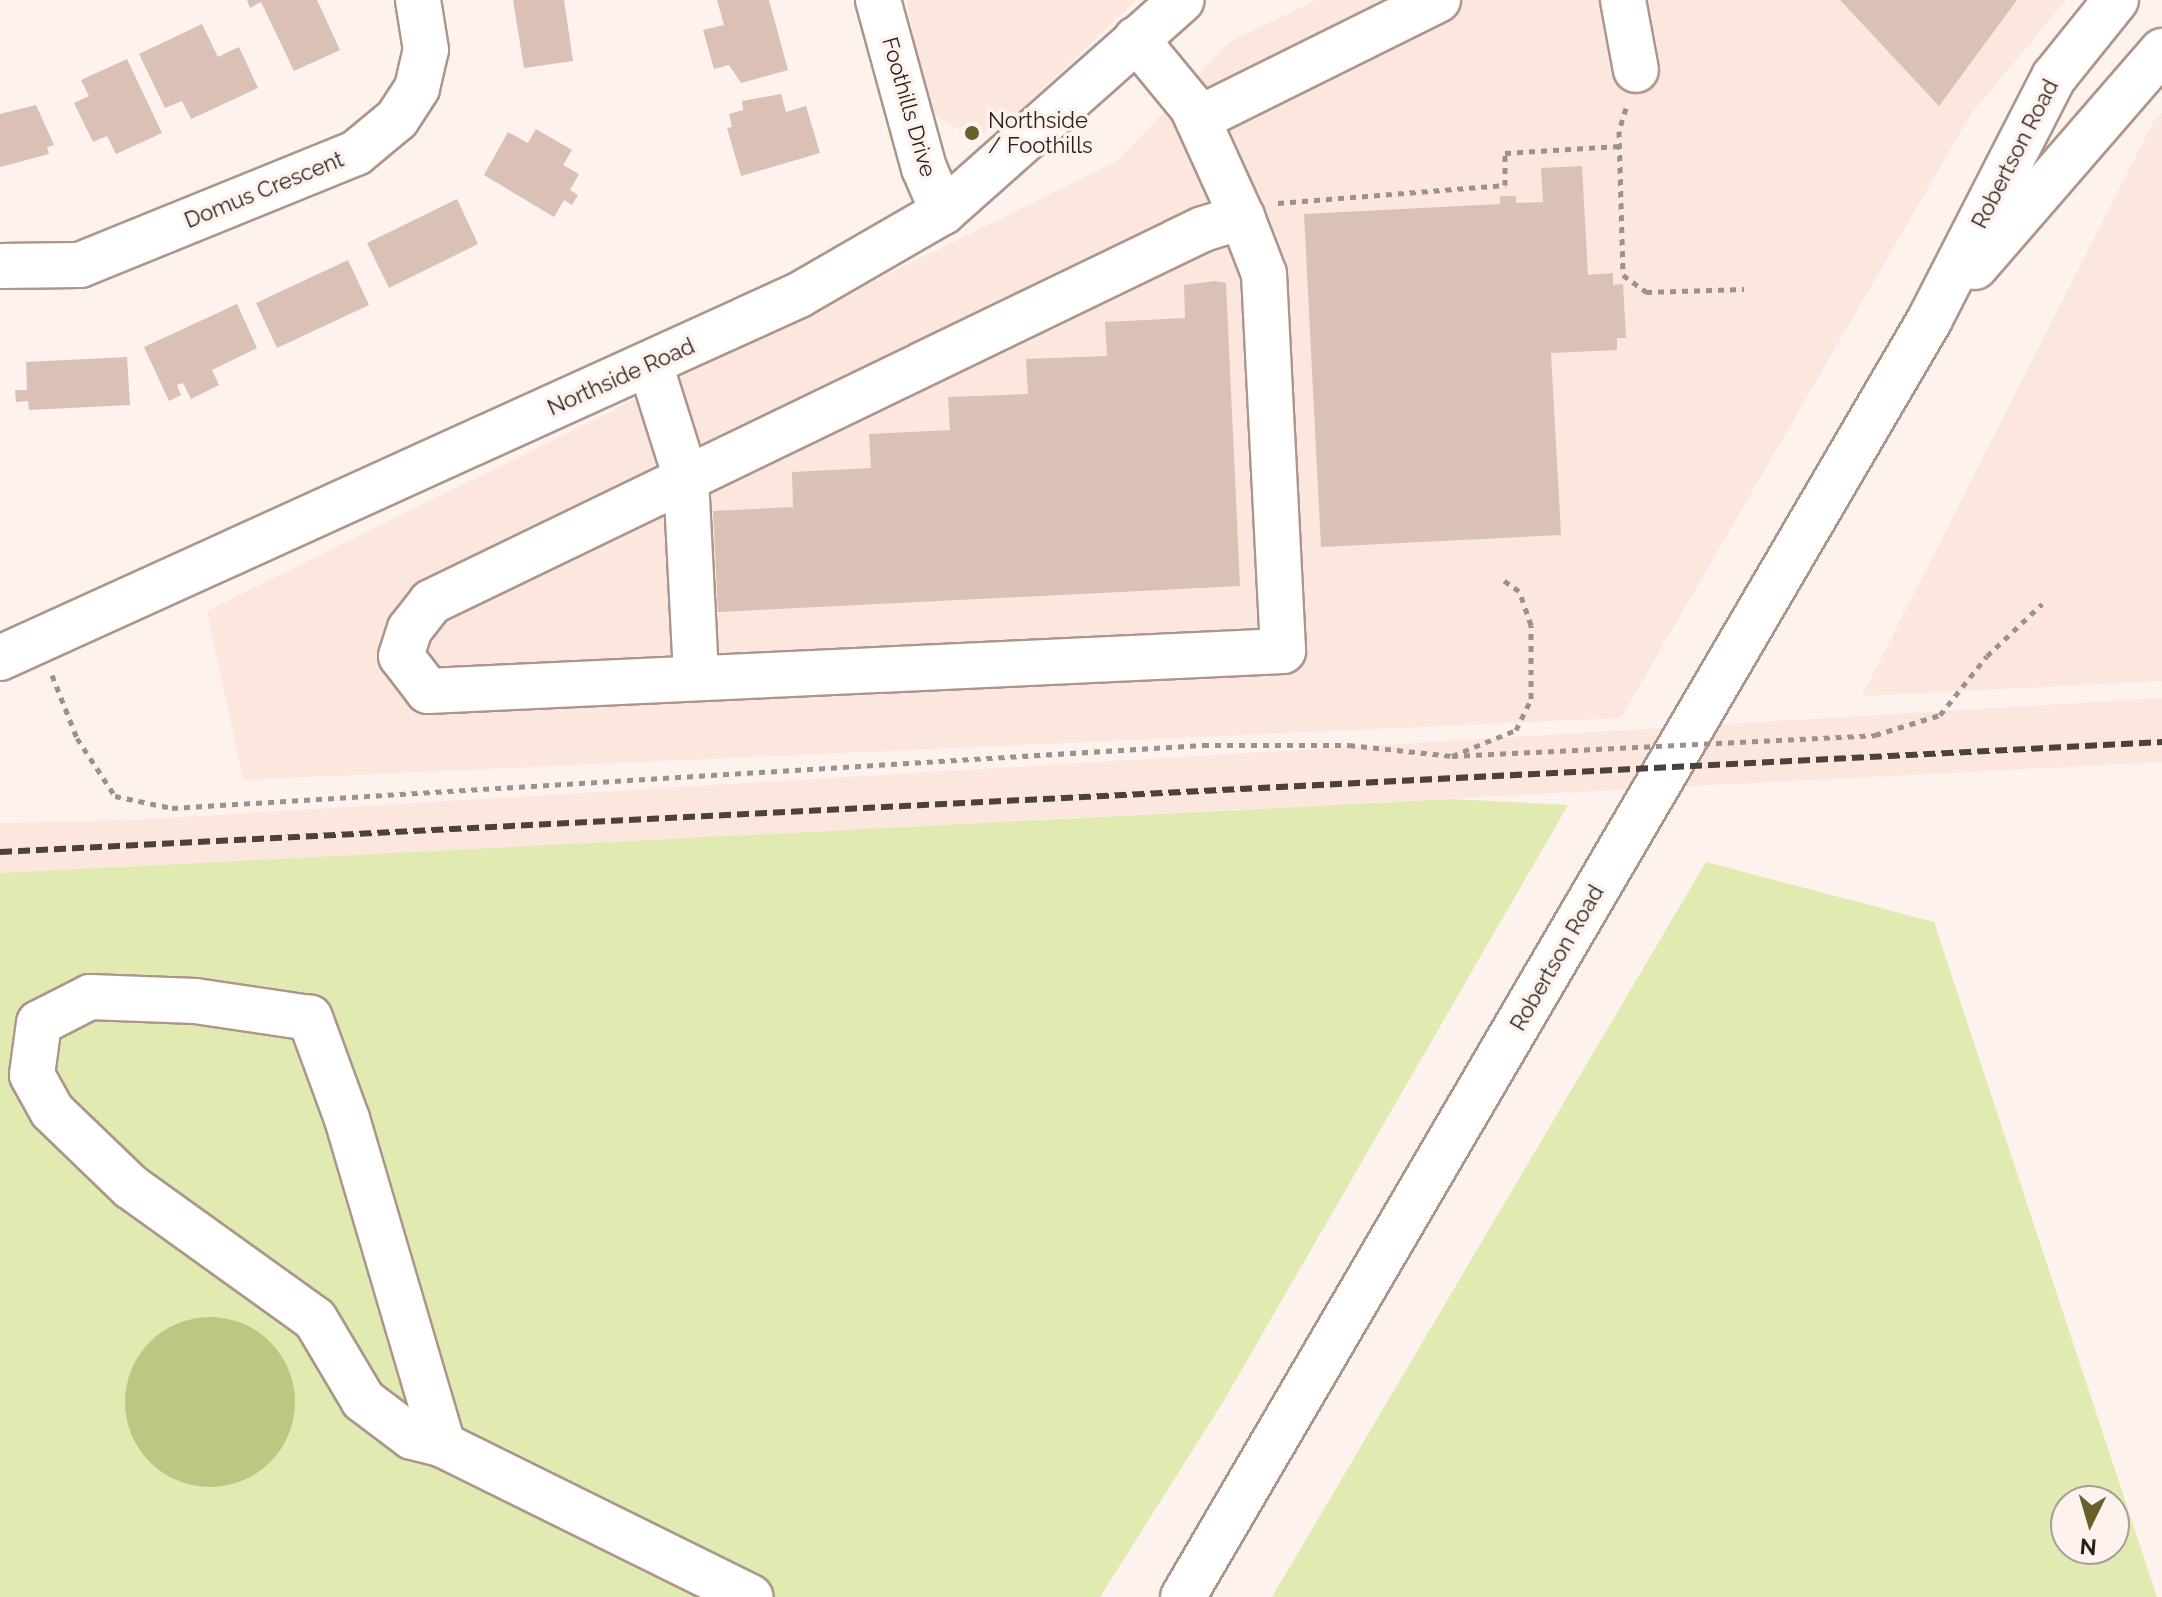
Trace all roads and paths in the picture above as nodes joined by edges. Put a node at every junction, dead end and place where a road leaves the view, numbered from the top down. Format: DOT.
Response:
graph roads {
  1 [pos="418,0"];
  2 [pos="878,0"];
  3 [pos="1182,0"];
  4 [pos="1438,0"];
  5 [pos="1623,0"];
  6 [pos="2116,0"];
  7 [pos="1136,39"];
  8 [pos="2162,51"];
  9 [pos="1636,70"];
  10 [pos="1198,119"];
  11 [pos="1620,146"];
  12 [pos="943,212"];
  13 [pos="1242,217"];
  14 [pos="0,266"];
  15 [pos="1744,289"];
  16 [pos="1930,319"];
  17 [pos="650,364"];
  18 [pos="686,478"];
  19 [pos="1502,579"];
  20 [pos="2042,604"];
  21 [pos="19,650"];
  22 [pos="696,678"];
  23 [pos="1452,756"];
  24 [pos="443,1445"];
  25 [pos="751,1597"];
  26 [pos="1183,1597"];
  1 -- 14 [label="main road, Domus Crescent"];
  2 -- 12 [label="main road, Foothills Drive"];
  3 -- 7 [label="main road, Northside Road"];
  4 -- 10 [label="main road"];
  5 -- 9 [label="main road"];
  6 -- 16 [label="main road, Robertson Road"];
  7 -- 10 [label="main road"];
  7 -- 12 [label="main road, Northside Road"];
  8 -- 16 [label="main road, Robertson Road"];
  9 -- 11 [label="path"];
  10 -- 13 [label="main road"];
  11 -- 13 [label="path"];
  11 -- 15 [label="path"];
  12 -- 17 [label="main road, Northside Road"];
  13 -- 18 [label="main road"];
  13 -- 22 [label="main road"];
  16 -- 26 [label="main road, Robertson Road"];
  17 -- 18 [label="main road"];
  17 -- 21 [label="main road, Northside Road"];
  18 -- 22 [label="main road"];
  18 -- 22 [label="main road"];
  19 -- 23 [label="path"];
  20 -- 23 [label="path, bridge"];
  21 -- 23 [label="path"];
  24 -- 24 [label="main road"];
  24 -- 25 [label="main road"];
}
